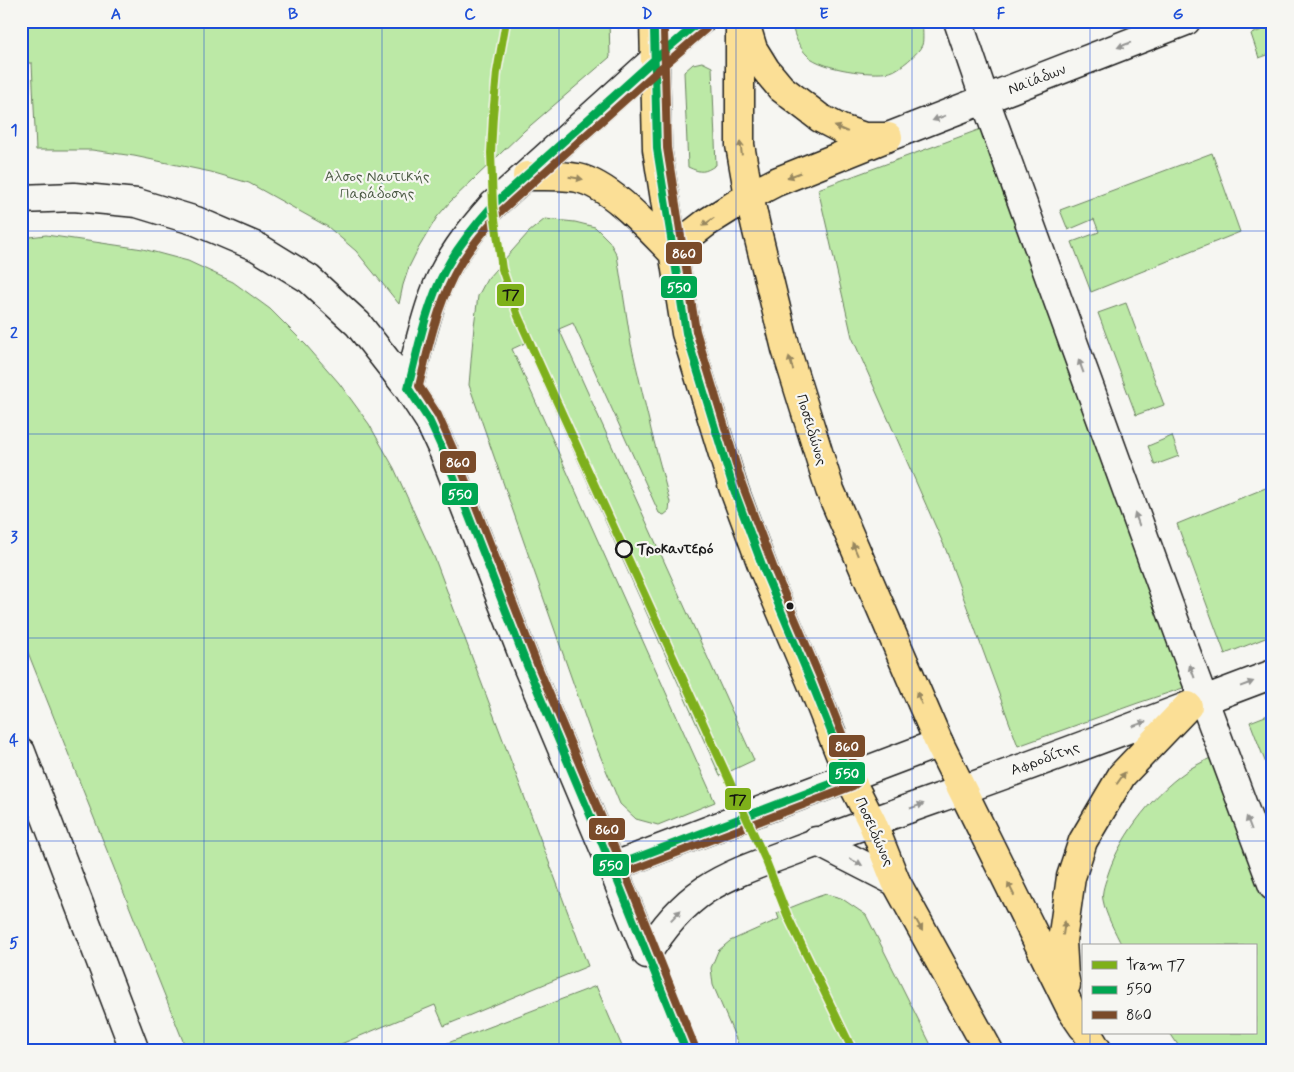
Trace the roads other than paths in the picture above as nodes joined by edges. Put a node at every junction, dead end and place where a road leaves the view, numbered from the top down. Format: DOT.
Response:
graph roads {
  1 [pos="654,21"];
  2 [pos="700,21"];
  3 [pos="740,21"];
  4 [pos="746,21"];
  5 [pos="958,21"];
  6 [pos="1186,21"];
  7 [pos="655,59"];
  8 [pos="985,100"];
  9 [pos="888,137"];
  10 [pos="527,176"];
  11 [pos="749,196"];
  12 [pos="21,199"];
  13 [pos="674,255"];
  14 [pos="408,388"];
  15 [pos="1273,674"];
  16 [pos="1196,703"];
  17 [pos="939,743"];
  18 [pos="21,752"];
  19 [pos="849,777"];
  20 [pos="963,790"];
  21 [pos="872,822"];
  22 [pos="816,842"];
  23 [pos="612,867"];
  24 [pos="896,882"];
  25 [pos="1273,886"];
  26 [pos="1077,1019"];
  27 [pos="1087,1034"];
  28 [pos="135,1051"];
  29 [pos="989,1051"];
  30 [pos="1098,1051"];
  1 -- 7 [label="highway, Ποσειδώνος"];
  2 -- 7 [label="street"];
  11 -- 3 [label="highway, Ποσειδώνος, one-way"];
  9 -- 4 [label="highway, one-way"];
  5 -- 8 [label="street"];
  6 -- 8 [label="street, Ναϊάδων, one-way"];
  7 -- 10 [label="street"];
  7 -- 13 [label="highway, Ποσειδώνος"];
  8 -- 9 [label="street, Ναϊάδων, one-way"];
  16 -- 8 [label="street, one-way"];
  9 -- 11 [label="highway, one-way"];
  10 -- 13 [label="highway, one-way"];
  10 -- 14 [label="street"];
  11 -- 13 [label="highway, one-way"];
  17 -- 11 [label="highway, Ποσειδώνος, one-way"];
  12 -- 14 [label="street"];
  13 -- 19 [label="highway, Ποσειδώνος"];
  14 -- 23 [label="street"];
  16 -- 15 [label="street, Αφροδίτης, one-way"];
  20 -- 16 [label="street, Αφροδίτης, one-way"];
  25 -- 16 [label="street, one-way"];
  26 -- 16 [label="highway, one-way"];
  17 -- 19 [label="street"];
  17 -- 20 [label="highway, Ποσειδώνος"];
  18 -- 28 [label="street"];
  19 -- 21 [label="highway, Ποσειδώνος"];
  19 -- 23 [label="street"];
  21 -- 20 [label="street, Αφροδίτης, one-way"];
  26 -- 20 [label="highway, Ποσειδώνος, one-way"];
  21 -- 22 [label="street, Αφροδίτης"];
  21 -- 24 [label="highway, Ποσειδώνος"];
  23 -- 22 [label="street, Αφροδίτης, one-way"];
  22 -- 24 [label="street, one-way"];
  24 -- 29 [label="highway, Ποσειδώνος, one-way"];
  27 -- 30 [label="highway"];
}
